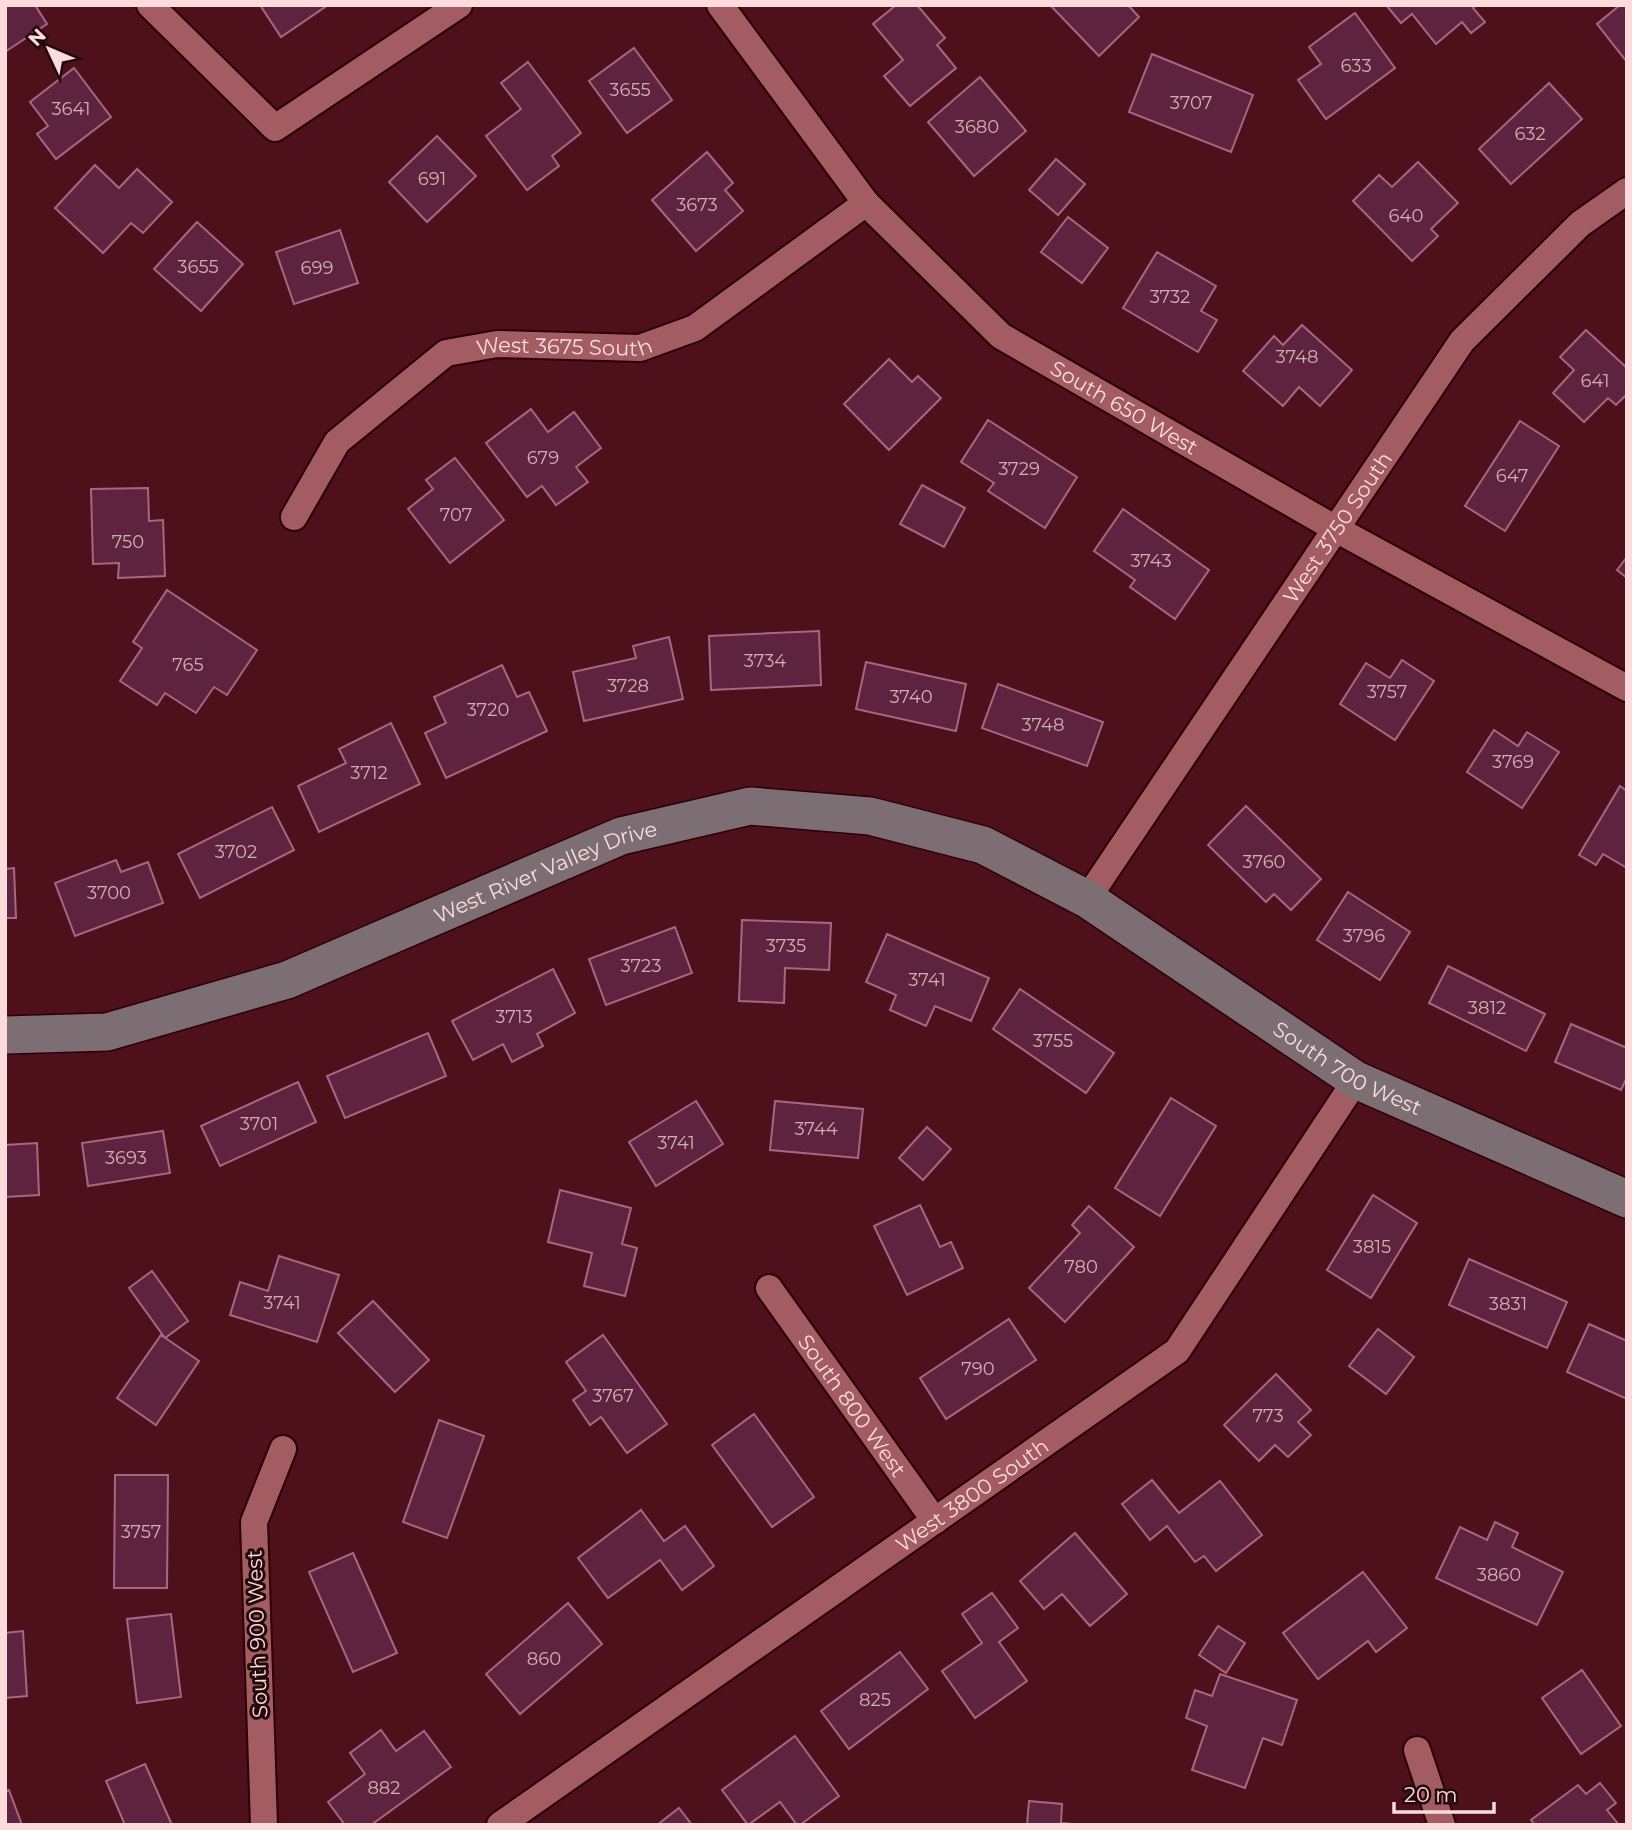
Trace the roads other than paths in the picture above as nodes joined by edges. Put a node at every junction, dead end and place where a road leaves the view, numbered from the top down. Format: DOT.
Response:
graph roads {
  1 [pos="150,5"];
  2 [pos="459,5"];
  3 [pos="720,5"];
  4 [pos="1627,191"];
  5 [pos="866,202"];
  6 [pos="294,517"];
  7 [pos="1336,529"];
  8 [pos="1627,688"];
  9 [pos="1087,899"];
  10 [pos="5,1035"];
  11 [pos="1356,1080"];
  12 [pos="1627,1199"];
  13 [pos="768,1288"];
  14 [pos="283,1449"];
  15 [pos="935,1521"];
  16 [pos="1417,1750"];
  17 [pos="264,1825"];
  18 [pos="500,1825"];
  19 [pos="1442,1825"];
  1 -- 2 [label="street"];
  3 -- 5 [label="street, South 650 West"];
  4 -- 7 [label="street, West 3750 South"];
  5 -- 6 [label="street, West 3675 South"];
  5 -- 7 [label="street, South 650 West"];
  7 -- 8 [label="street, South 650 West"];
  7 -- 9 [label="street, West 3750 South"];
  9 -- 10 [label="street, West River Valley Drive"];
  9 -- 11 [label="street, South 700 West"];
  11 -- 12 [label="street, South 700 West"];
  11 -- 15 [label="street, West 3800 South"];
  13 -- 15 [label="street, South 800 West"];
  14 -- 17 [label="street, South 900 West"];
  15 -- 18 [label="street, West 3800 South"];
  16 -- 19 [label="street"];
}
